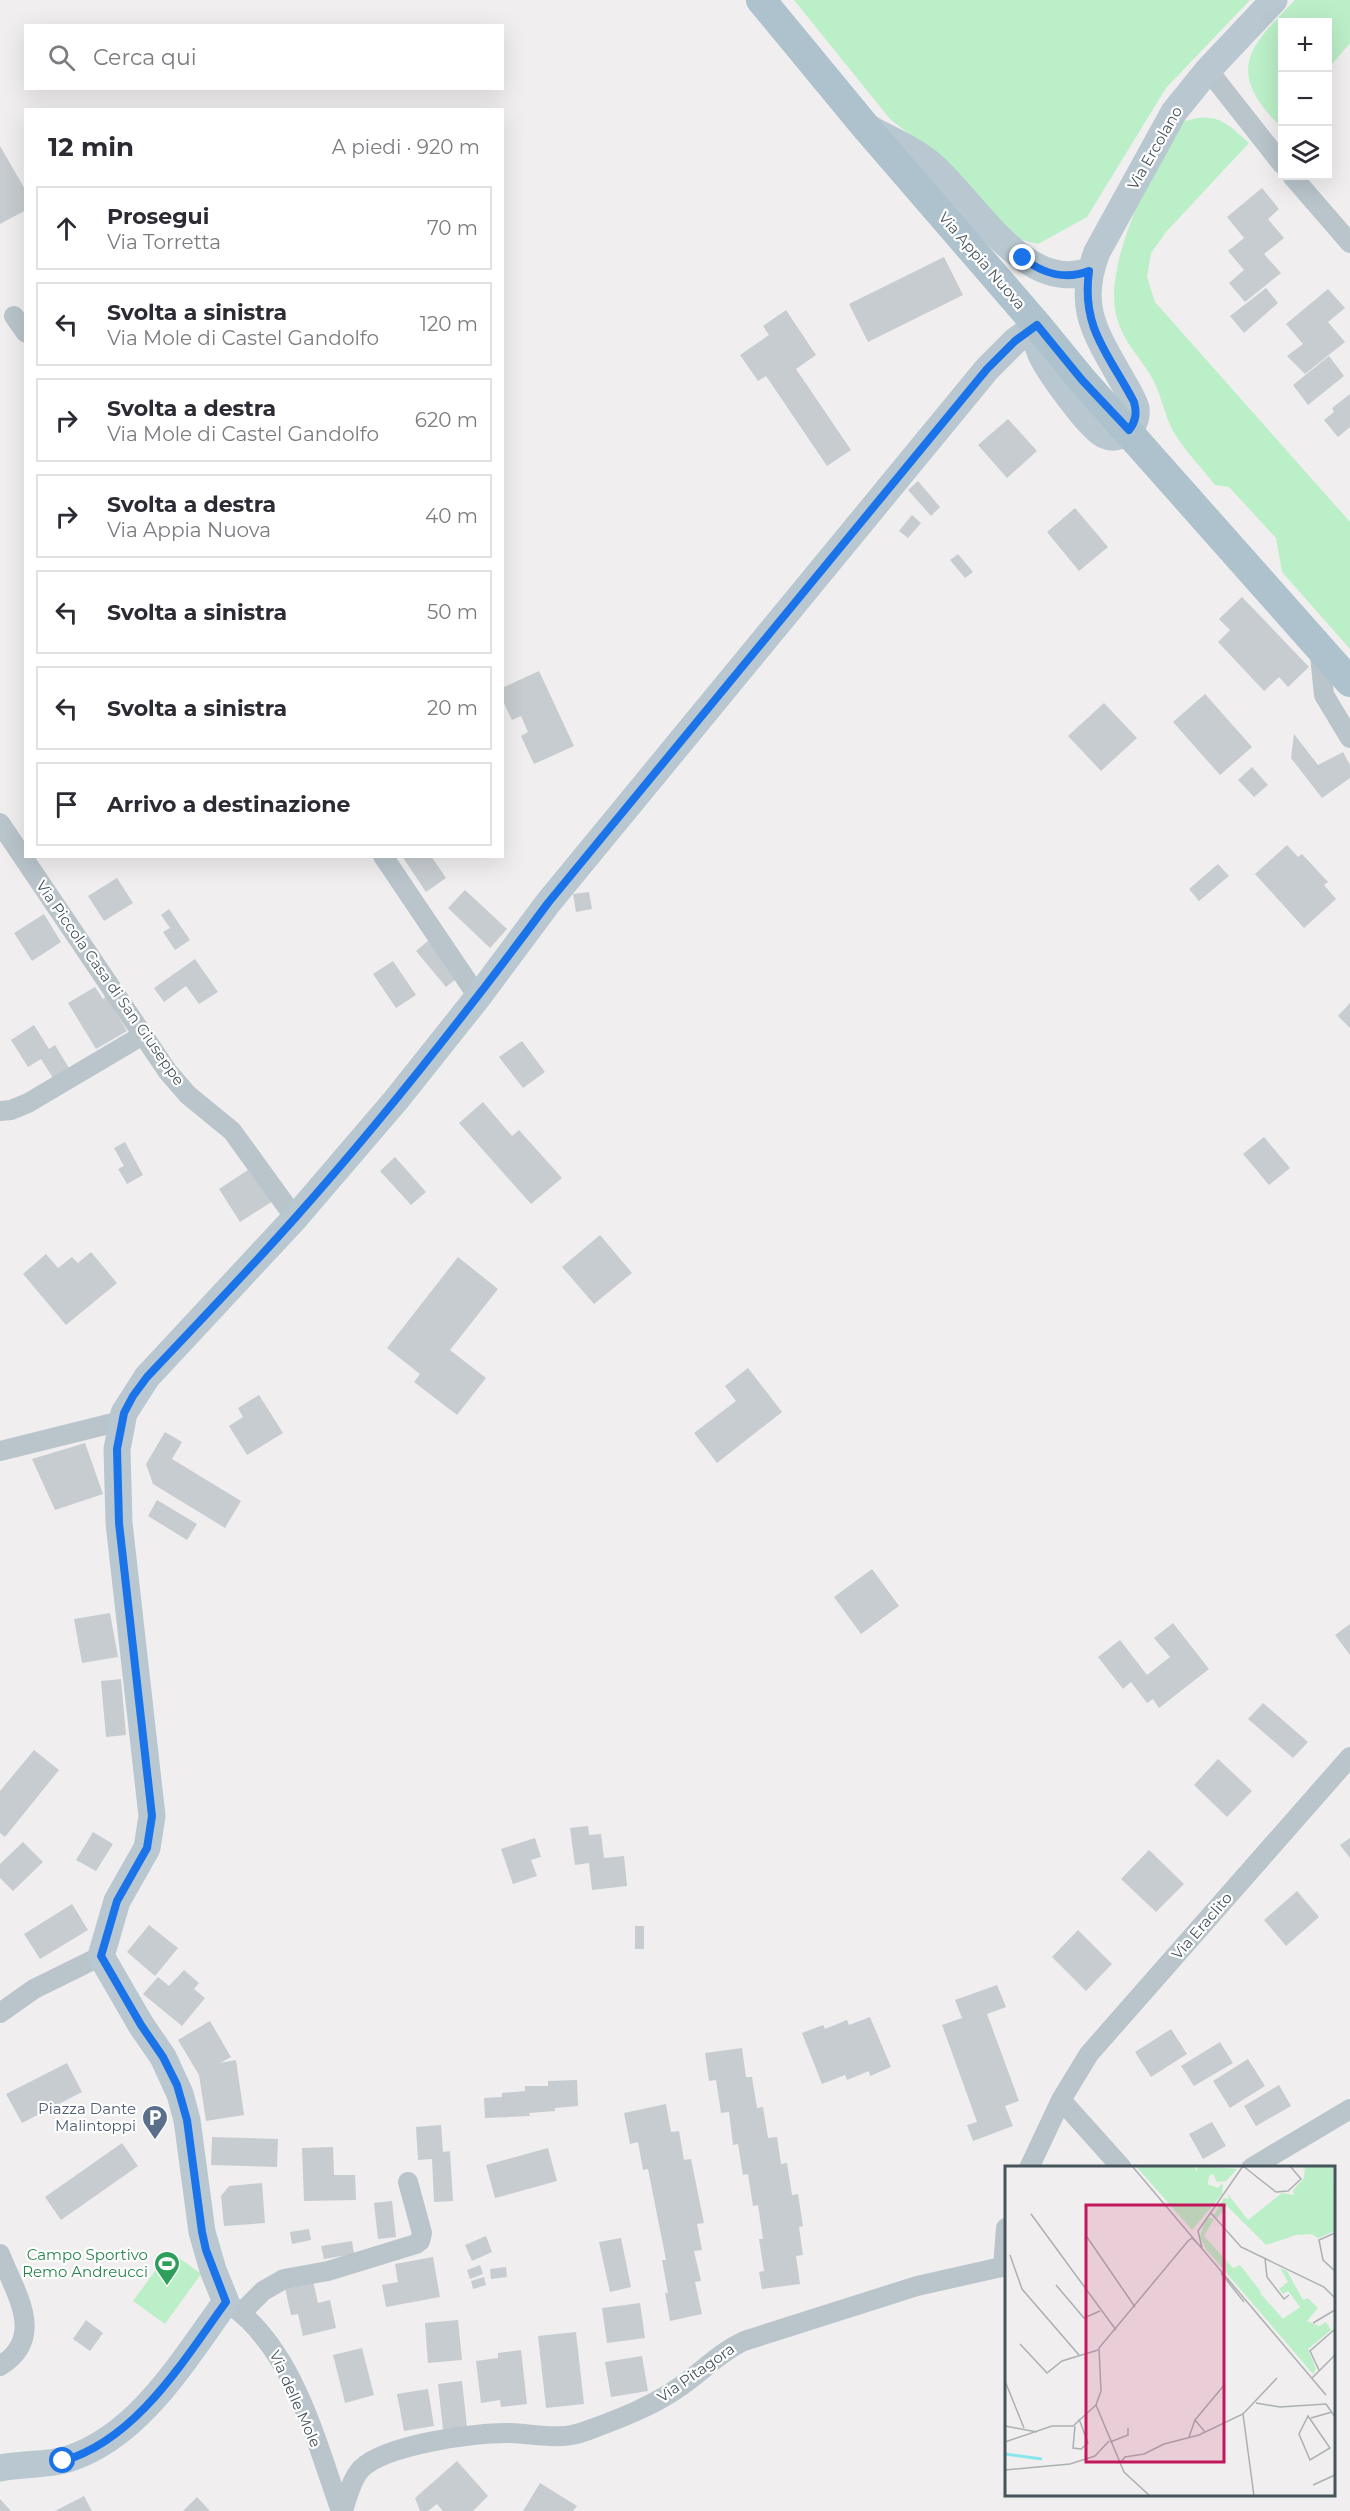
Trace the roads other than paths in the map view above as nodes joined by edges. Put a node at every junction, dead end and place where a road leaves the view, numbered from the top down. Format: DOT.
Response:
graph roads {
  1 [pos="761,0"];
  2 [pos="1274,0"];
  3 [pos="1208,70"];
  4 [pos="865,126"];
  5 [pos="1278,159"];
  6 [pos="1295,180"];
  7 [pos="1350,243"];
  8 [pos="1093,261"];
  9 [pos="14,316"];
  10 [pos="1037,325"];
  11 [pos="24,330"];
  12 [pos="1129,430"];
  13 [pos="1318,646"];
  14 [pos="1350,682"];
  15 [pos="1350,738"];
  16 [pos="0,823"];
  17 [pos="384,858"];
  18 [pos="478,997"];
  19 [pos="143,1035"];
  20 [pos="0,1111"];
  21 [pos="295,1218"];
  22 [pos="121,1421"];
  23 [pos="0,1451"];
  24 [pos="1350,1757"];
  25 [pos="101,1956"];
  26 [pos="0,2013"];
  27 [pos="1061,2100"];
  28 [pos="1350,2109"];
  29 [pos="1030,2166"];
  30 [pos="1120,2166"];
  31 [pos="1254,2166"];
  32 [pos="408,2182"];
  33 [pos="0,2254"];
  34 [pos="1005,2267"];
  35 [pos="234,2308"];
  36 [pos="0,2366"];
  37 [pos="0,2468"];
  38 [pos="342,2511"];
  1 -- 4 [label="main road, Via Appia Nuova"];
  2 -- 3 [label="street, Via Ercolano"];
  3 -- 5 [label="street"];
  3 -- 8 [label="street, Via Ercolano"];
  4 -- 8 [label="street"];
  4 -- 10 [label="main road, Via Appia Nuova"];
  6 -- 7 [label="street"];
  8 -- 12 [label="street"];
  9 -- 11 [label="street"];
  10 -- 12 [label="main road, Via Appia Nuova"];
  10 -- 18 [label="street"];
  12 -- 13 [label="main road, Via Appia Nuova"];
  13 -- 14 [label="main road, Via Appia Nuova"];
  13 -- 15 [label="street"];
  16 -- 19 [label="street, Via Piccola Casa di San Giuseppe"];
  17 -- 18 [label="street"];
  18 -- 21 [label="street"];
  19 -- 20 [label="street"];
  19 -- 21 [label="street, Via Piccola Casa di San Giuseppe"];
  21 -- 22 [label="street"];
  22 -- 23 [label="street"];
  22 -- 25 [label="street"];
  24 -- 27 [label="street, Via Eraclito"];
  25 -- 26 [label="street"];
  25 -- 35 [label="street"];
  27 -- 29 [label="street, Via Eraclito"];
  27 -- 30 [label="street"];
  28 -- 31 [label="street"];
  32 -- 35 [label="street"];
  33 -- 36 [label="street"];
  34 -- 38 [label="street, Via Pitagora"];
  35 -- 37 [label="street"];
  35 -- 38 [label="street, Via delle Mole"];
}
